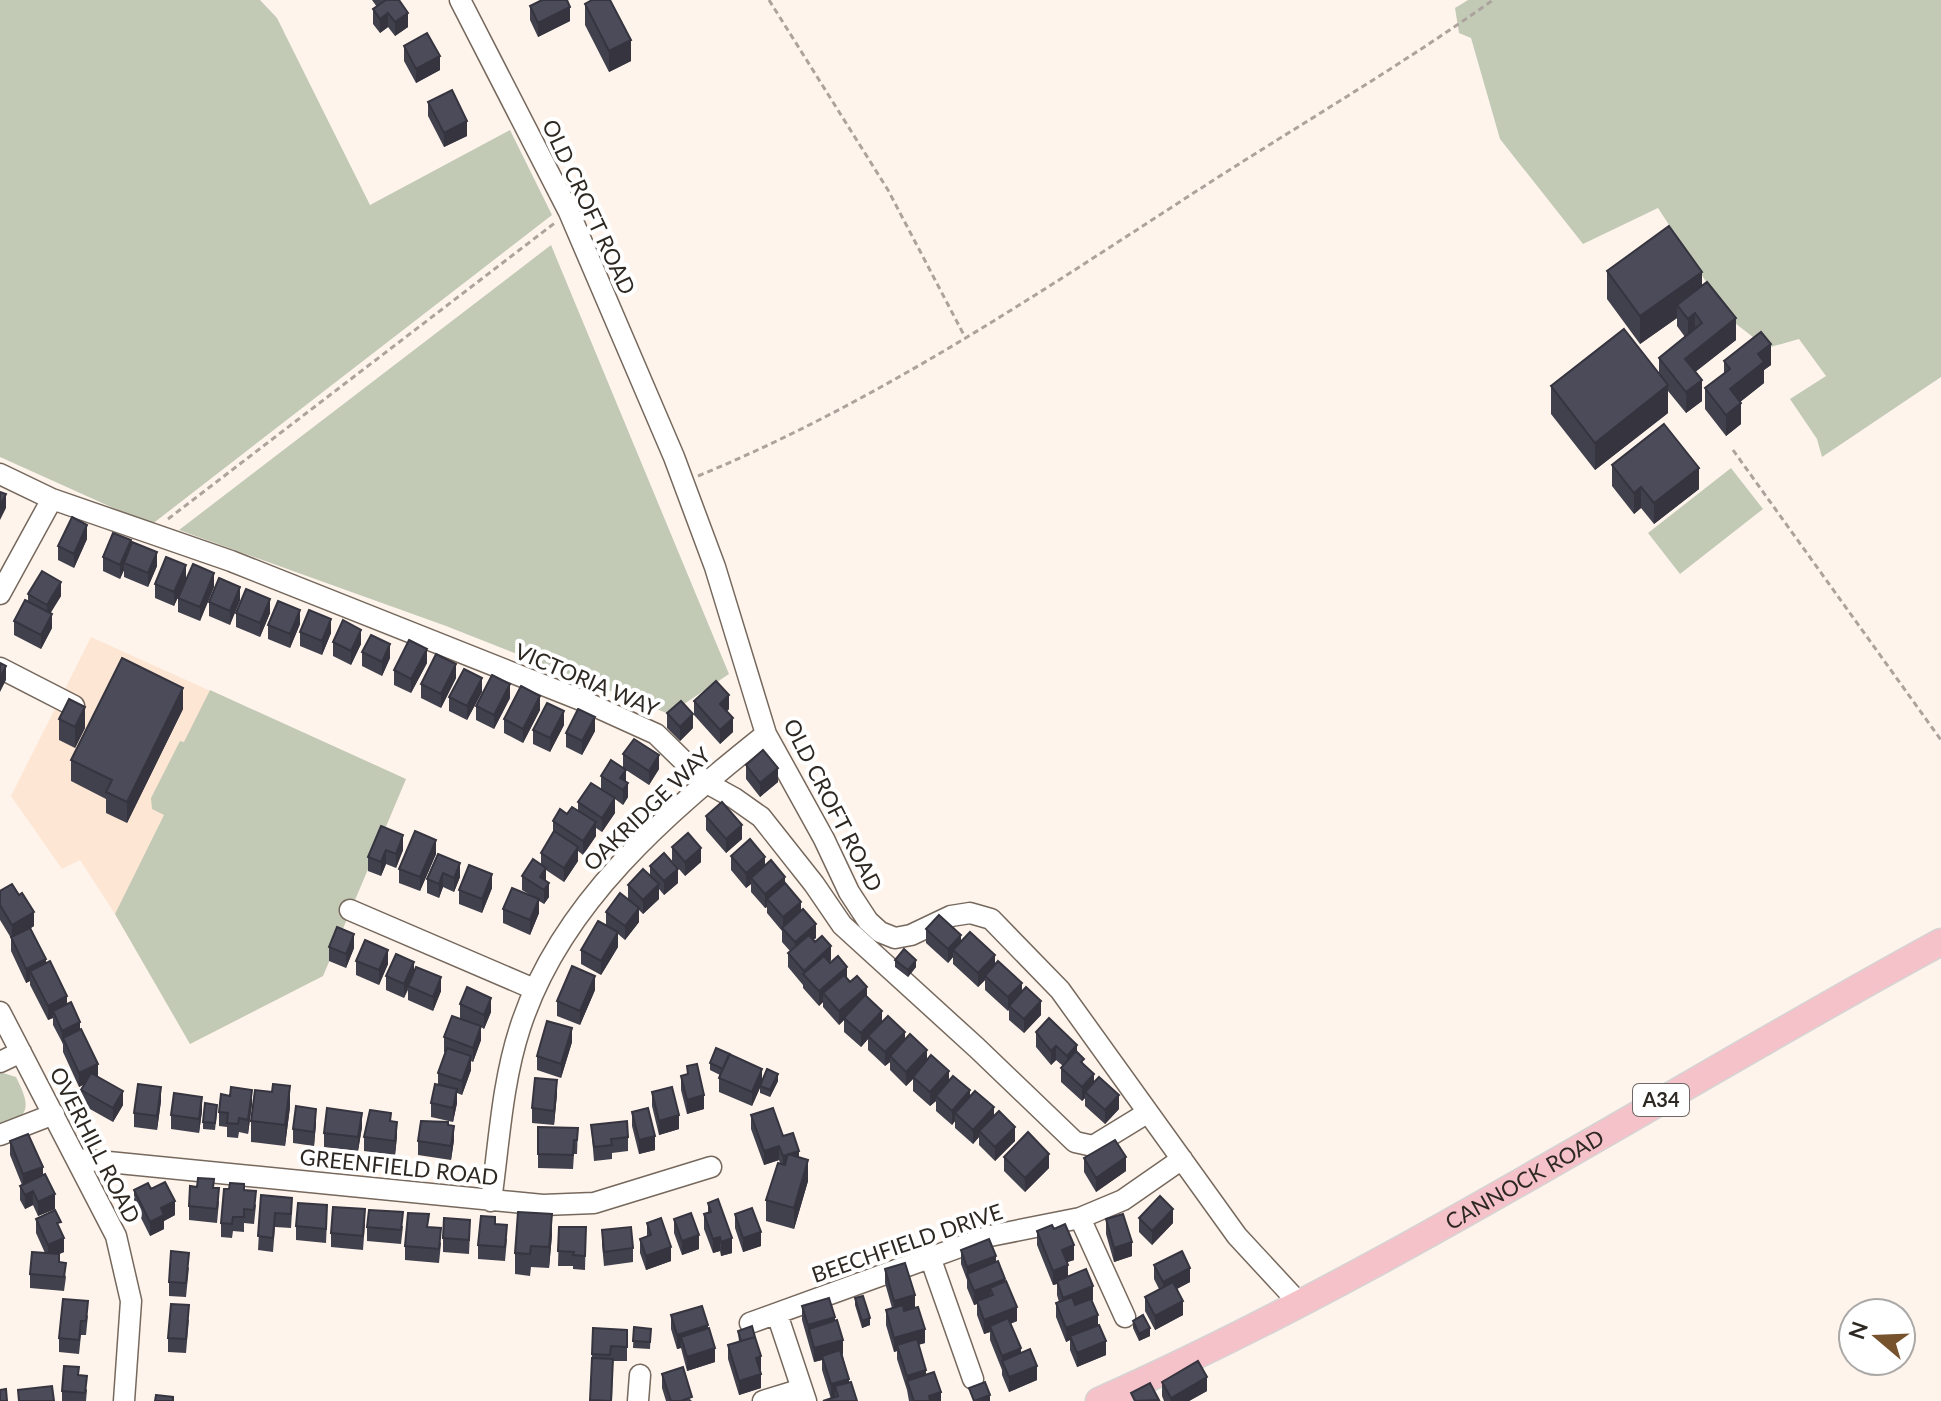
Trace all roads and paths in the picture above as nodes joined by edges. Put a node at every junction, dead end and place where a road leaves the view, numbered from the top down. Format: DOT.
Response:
graph roads {
  1 [pos="460,0"];
  2 [pos="769,0"];
  3 [pos="1493,0"];
  4 [pos="569,212"];
  5 [pos="966,339"];
  6 [pos="1733,450"];
  7 [pos="0,474"];
  8 [pos="682,483"];
  9 [pos="52,499"];
  10 [pos="149,534"];
  11 [pos="0,594"];
  12 [pos="0,668"];
  13 [pos="74,706"];
  14 [pos="766,734"];
  15 [pos="1941,740"];
  16 [pos="705,782"];
  17 [pos="384,901"];
  18 [pos="350,910"];
  19 [pos="375,921"];
  20 [pos="1941,942"];
  21 [pos="534,989"];
  22 [pos="0,1012"];
  23 [pos="21,1052"];
  24 [pos="0,1062"];
  25 [pos="1147,1113"];
  26 [pos="54,1114"];
  27 [pos="0,1135"];
  28 [pos="78,1159"];
  29 [pos="1182,1159"];
  30 [pos="711,1167"];
  31 [pos="491,1201"];
  32 [pos="1080,1218"];
  33 [pos="930,1257"];
  34 [pos="1126,1303"];
  35 [pos="1299,1303"];
  36 [pos="777,1314"];
  37 [pos="750,1323"];
  38 [pos="640,1375"];
  39 [pos="973,1379"];
  40 [pos="804,1395"];
  41 [pos="124,1401"];
  42 [pos="638,1401"];
  43 [pos="763,1401"];
  44 [pos="1099,1401"];
  1 -- 4 [label="street, OLD CROFT ROAD"];
  2 -- 5 [label="path"];
  3 -- 5 [label="path"];
  4 -- 8 [label="street, OLD CROFT ROAD"];
  4 -- 10 [label="path"];
  5 -- 8 [label="path"];
  6 -- 15 [label="path"];
  7 -- 9 [label="street, VICTORIA WAY"];
  8 -- 14 [label="street, OLD CROFT ROAD"];
  9 -- 10 [label="street, VICTORIA WAY"];
  9 -- 11 [label="street"];
  10 -- 16 [label="street, VICTORIA WAY"];
  12 -- 13 [label="street"];
  14 -- 16 [label="street, OAKRIDGE WAY"];
  14 -- 25 [label="street, OLD CROFT ROAD"];
  16 -- 21 [label="street, OAKRIDGE WAY"];
  16 -- 25 [label="street, VICTORIA WAY"];
  17 -- 19 [label="street"];
  18 -- 19 [label="street"];
  19 -- 21 [label="street"];
  20 -- 35 [label="main road, CANNOCK ROAD / A34"];
  21 -- 31 [label="street, OAKRIDGE WAY"];
  22 -- 23 [label="street, OVERHILL ROAD"];
  23 -- 24 [label="street"];
  23 -- 26 [label="street, OVERHILL ROAD"];
  25 -- 29 [label="street, OLD CROFT ROAD"];
  26 -- 27 [label="street"];
  26 -- 28 [label="street, OVERHILL ROAD"];
  28 -- 31 [label="street, GREENFIELD ROAD"];
  28 -- 41 [label="street, OVERHILL ROAD"];
  29 -- 32 [label="street, BEECHFIELD DRIVE"];
  29 -- 35 [label="street, OLD CROFT ROAD"];
  30 -- 31 [label="street, GREENFIELD ROAD"];
  32 -- 33 [label="street, BEECHFIELD DRIVE"];
  32 -- 34 [label="street"];
  33 -- 36 [label="street, BEECHFIELD DRIVE"];
  33 -- 39 [label="street"];
  35 -- 44 [label="main road, CANNOCK ROAD / A34"];
  36 -- 37 [label="street, BEECHFIELD DRIVE"];
  36 -- 40 [label="street"];
  38 -- 42 [label="street"];
  40 -- 43 [label="street"];
}
